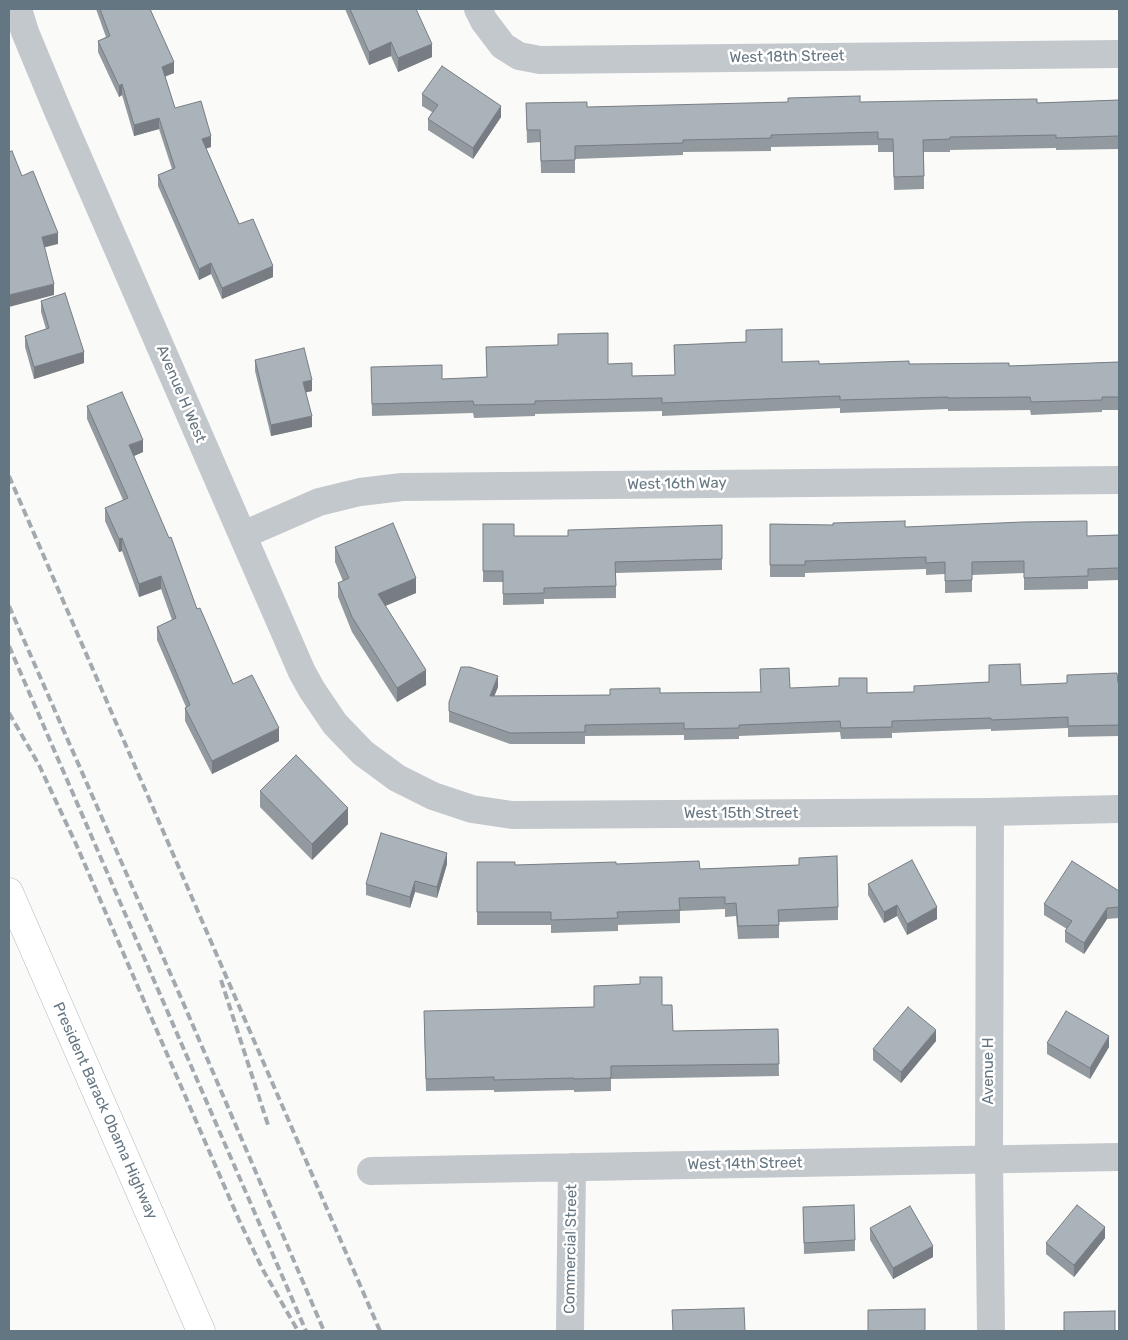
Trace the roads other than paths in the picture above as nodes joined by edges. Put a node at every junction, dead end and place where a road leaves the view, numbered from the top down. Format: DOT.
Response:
graph roads {
  1 [pos="18,9"];
  2 [pos="478,9"];
  3 [pos="1119,54"];
  4 [pos="1119,480"];
  5 [pos="242,535"];
  6 [pos="375,762"];
  7 [pos="1119,809"];
  8 [pos="990,812"];
  9 [pos="9,892"];
  10 [pos="1119,1157"];
  11 [pos="989,1159"];
  12 [pos="572,1167"];
  13 [pos="371,1171"];
  14 [pos="201,1331"];
  15 [pos="570,1331"];
  16 [pos="991,1331"];
  1 -- 5 [label="street, Avenue H West"];
  2 -- 3 [label="street, West 18th Street"];
  4 -- 5 [label="street, West 16th Way"];
  5 -- 6 [label="street, Avenue H West"];
  6 -- 8 [label="street, West 15th Street"];
  7 -- 8 [label="street, West 15th Street"];
  8 -- 11 [label="street, Avenue H"];
  9 -- 14 [label="main road, President Barack Obama Highway"];
  10 -- 11 [label="street, West 14th Street"];
  11 -- 12 [label="street, West 14th Street"];
  11 -- 16 [label="street, Avenue H"];
  12 -- 13 [label="street, West 14th Street"];
  12 -- 15 [label="street, Commercial Street"];
}
